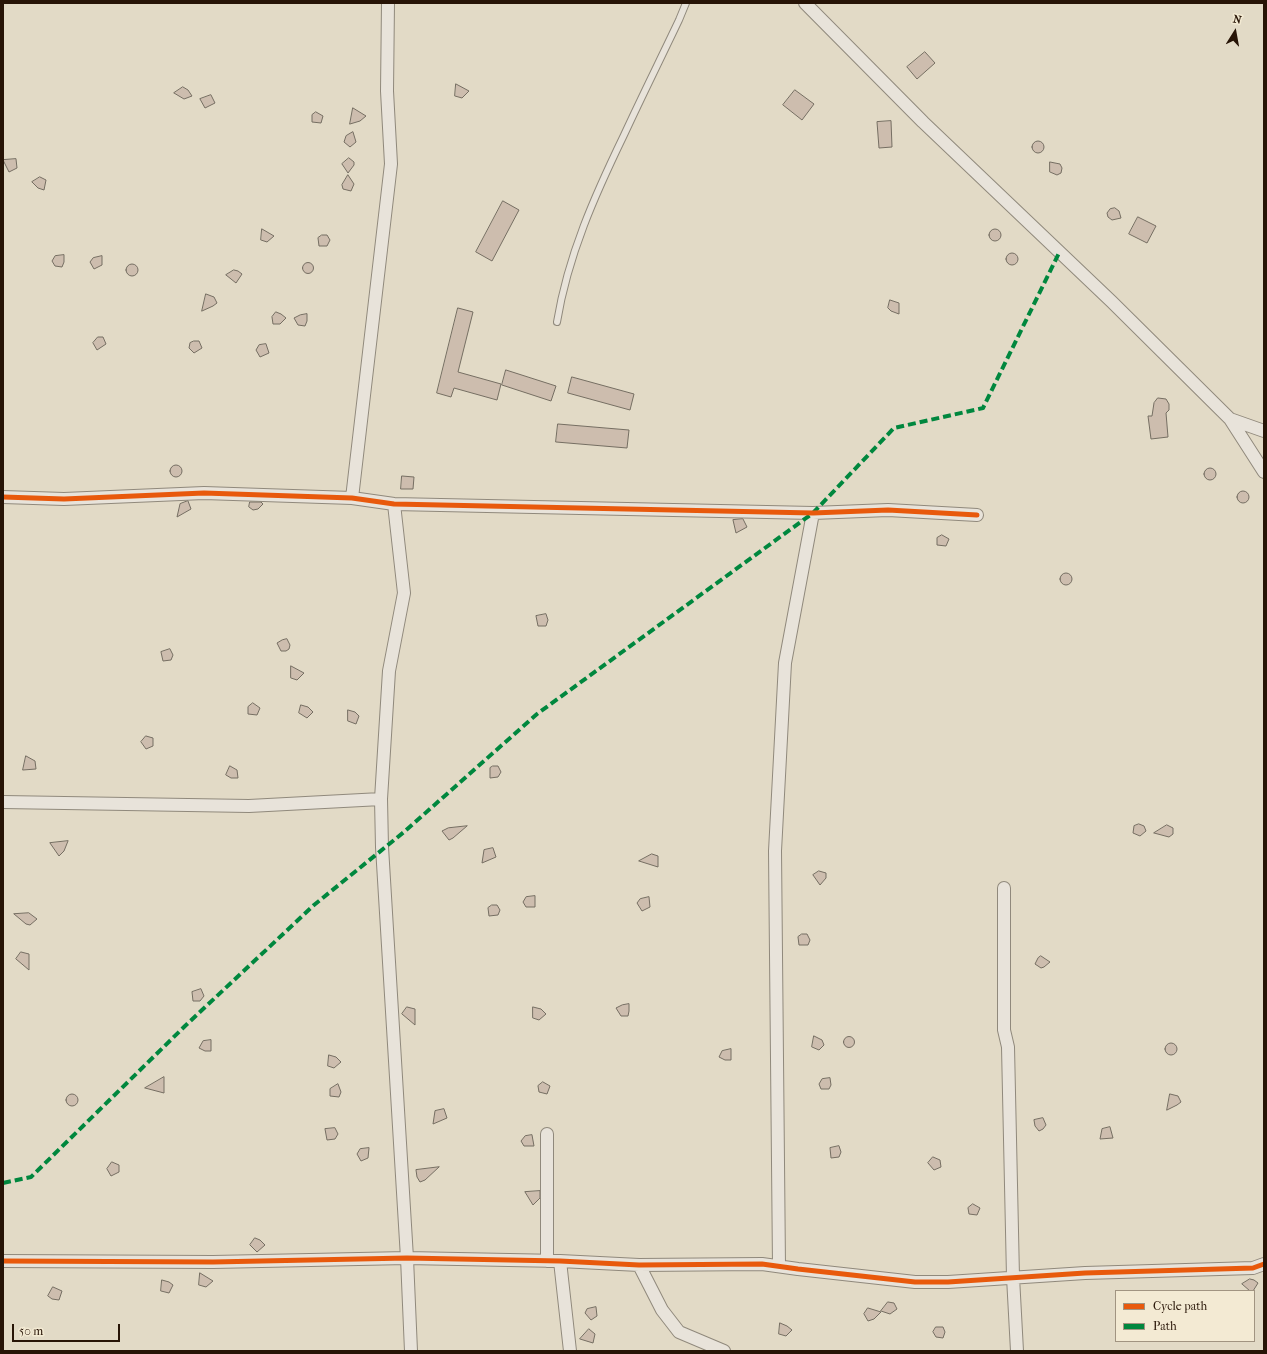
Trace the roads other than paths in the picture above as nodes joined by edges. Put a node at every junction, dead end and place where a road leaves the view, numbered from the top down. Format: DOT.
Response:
graph roads {
  1 [pos="388,3"];
  2 [pos="686,3"];
  3 [pos="805,3"];
  4 [pos="557,322"];
  5 [pos="1230,419"];
  6 [pos="1264,431"];
  7 [pos="1264,472"];
  8 [pos="3,497"];
  9 [pos="352,498"];
  10 [pos="394,504"];
  11 [pos="813,513"];
  12 [pos="977,515"];
  13 [pos="381,799"];
  14 [pos="3,802"];
  15 [pos="1004,888"];
  16 [pos="547,1134"];
  17 [pos="407,1258"];
  18 [pos="3,1261"];
  19 [pos="547,1261"];
  20 [pos="560,1261"];
  21 [pos="639,1264"];
  22 [pos="1264,1264"];
  23 [pos="779,1266"];
  24 [pos="1013,1277"];
  25 [pos="410,1351"];
  26 [pos="570,1351"];
  27 [pos="724,1351"];
  28 [pos="1017,1351"];
  1 -- 9 [label="street"];
  2 -- 4 [label="lane"];
  3 -- 5 [label="street"];
  5 -- 6 [label="street"];
  5 -- 7 [label="street"];
  8 -- 9 [label="street"];
  9 -- 10 [label="street"];
  10 -- 11 [label="street"];
  10 -- 13 [label="street"];
  11 -- 12 [label="street"];
  11 -- 23 [label="street"];
  13 -- 14 [label="street"];
  13 -- 17 [label="street"];
  15 -- 24 [label="street"];
  16 -- 19 [label="street"];
  17 -- 18 [label="street"];
  17 -- 19 [label="street"];
  17 -- 25 [label="street"];
  19 -- 20 [label="street"];
  20 -- 21 [label="street"];
  20 -- 26 [label="street"];
  21 -- 23 [label="street"];
  21 -- 27 [label="street"];
  22 -- 24 [label="street"];
  23 -- 24 [label="street"];
  24 -- 28 [label="street"];
}
